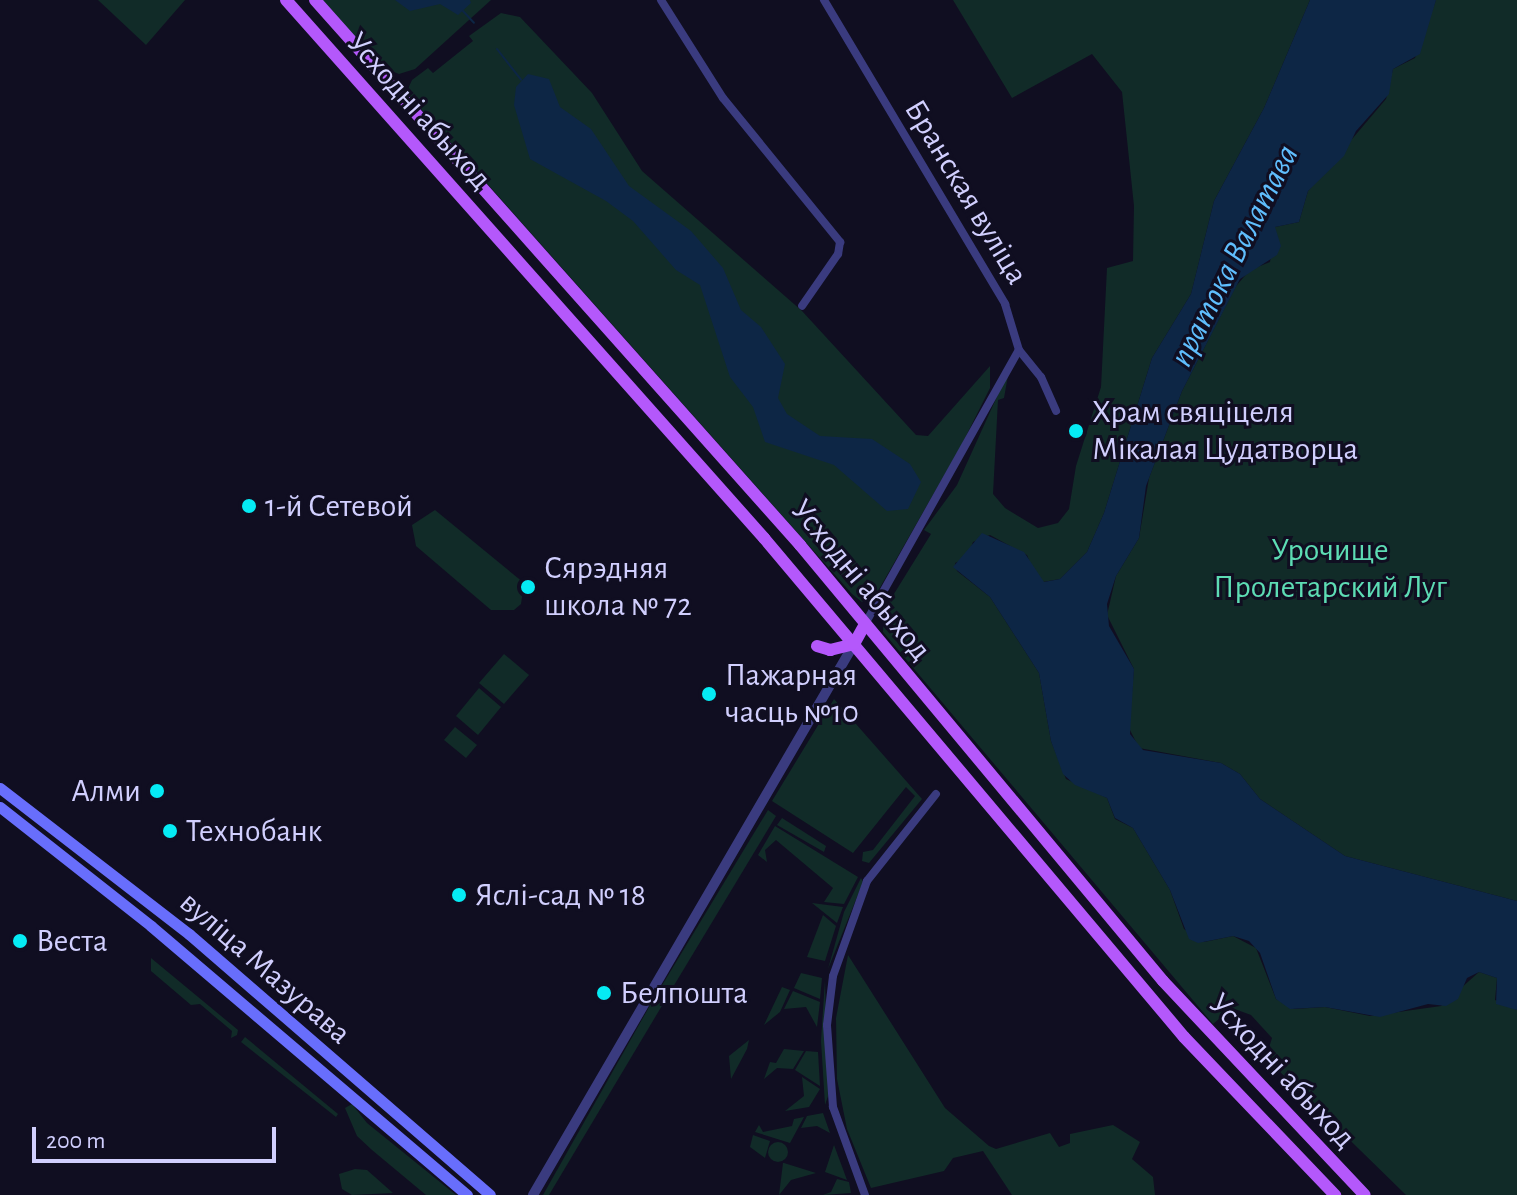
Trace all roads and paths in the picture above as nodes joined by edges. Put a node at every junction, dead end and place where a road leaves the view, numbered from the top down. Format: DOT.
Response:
graph roads {
  1 [pos="286,0"];
  2 [pos="315,0"];
  3 [pos="661,0"];
  4 [pos="824,0"];
  5 [pos="802,306"];
  6 [pos="1019,350"];
  7 [pos="1056,411"];
  8 [pos="865,624"];
  9 [pos="854,644"];
  10 [pos="817,646"];
  11 [pos="0,788"];
  12 [pos="936,794"];
  13 [pos="0,807"];
  14 [pos="177,925"];
  15 [pos="164,937"];
  16 [pos="467,1195"];
  17 [pos="490,1195"];
  18 [pos="533,1195"];
  19 [pos="865,1195"];
  20 [pos="1335,1195"];
  21 [pos="1365,1195"];
  1 -- 9 [label="main road, Усходні абыход"];
  2 -- 8 [label="main road, Усходні абыход"];
  3 -- 5 [label="street"];
  4 -- 6 [label="street, Бранская вуліца"];
  6 -- 7 [label="street, Бранская вуліца"];
  6 -- 8 [label="street"];
  8 -- 9 [label="main road"];
  8 -- 21 [label="main road, Усходні абыход"];
  9 -- 10 [label="main road"];
  9 -- 18 [label="street"];
  9 -- 20 [label="main road, Усходні абыход"];
  11 -- 14 [label="main road, вуліца Мазурава"];
  12 -- 19 [label="street"];
  13 -- 15 [label="main road, вуліца Мазурава"];
  14 -- 15 [label="main road"];
  14 -- 17 [label="main road, вуліца Мазурава"];
  15 -- 16 [label="main road, вуліца Мазурава"];
}
